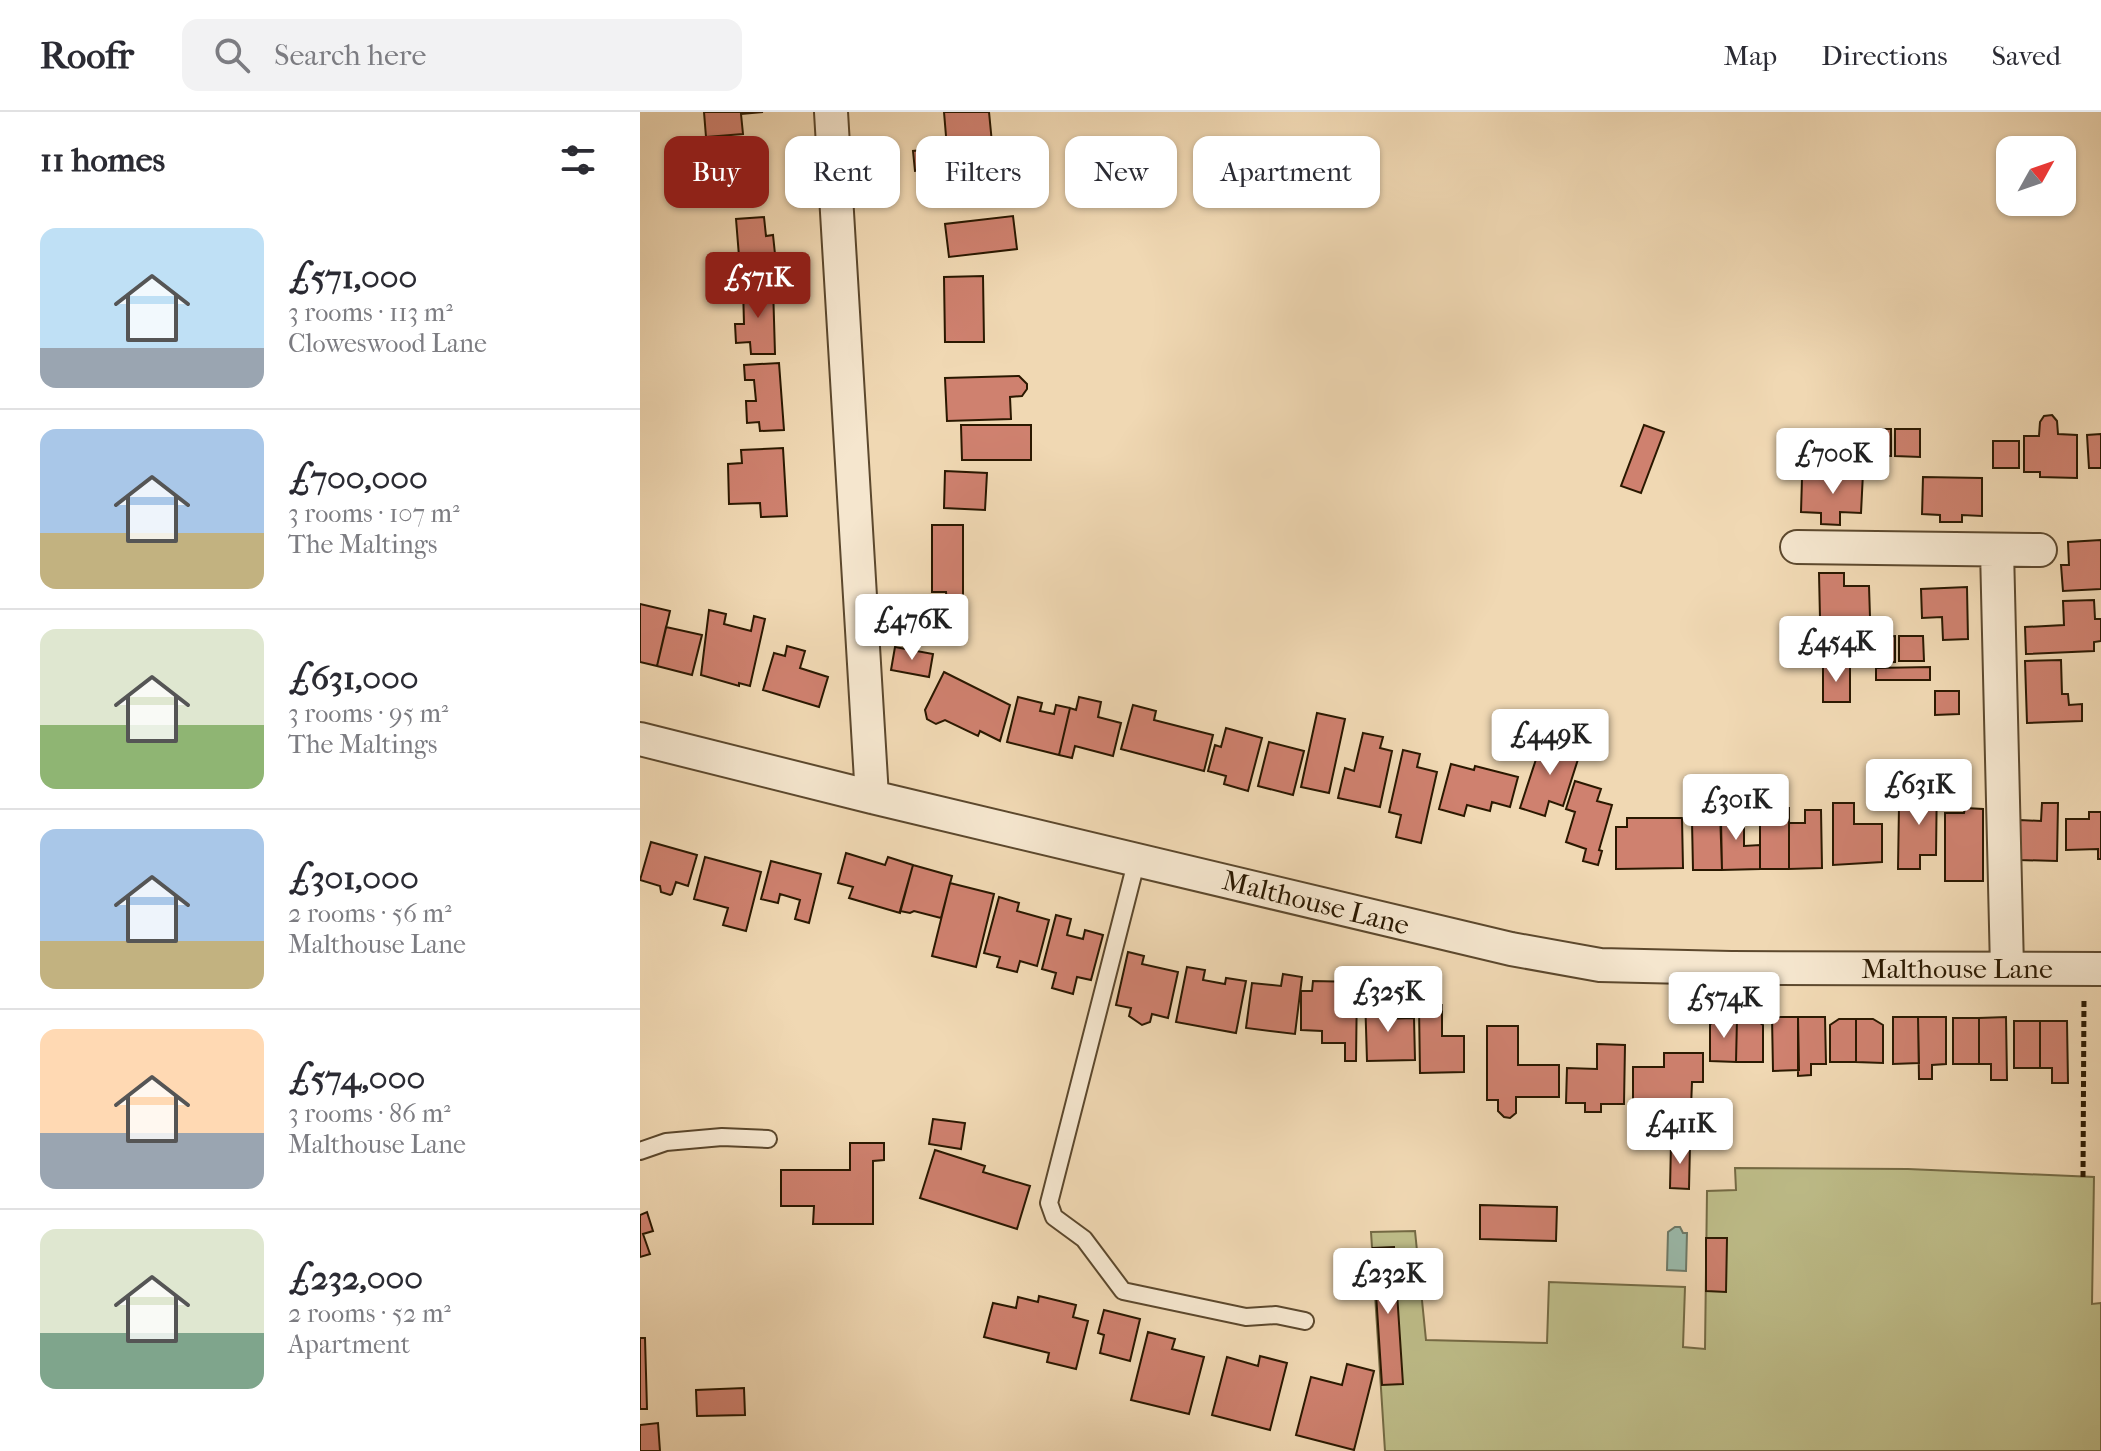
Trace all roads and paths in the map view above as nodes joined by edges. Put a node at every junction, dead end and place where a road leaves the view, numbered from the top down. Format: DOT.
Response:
graph roads {
  1 [pos="831,112"];
  2 [pos="1797,547"];
  3 [pos="1997,550"];
  4 [pos="2040,550"];
  5 [pos="640,739"];
  6 [pos="872,797"];
  7 [pos="1137,859"];
  8 [pos="2007,968"];
  9 [pos="2093,969"];
  10 [pos="768,1139"];
  11 [pos="640,1151"];
  12 [pos="2083,1177"];
  13 [pos="1305,1321"];
  1 -- 6 [label="street"];
  2 -- 3 [label="street"];
  3 -- 4 [label="street"];
  3 -- 8 [label="street"];
  5 -- 6 [label="street, Malthouse Lane"];
  6 -- 7 [label="street, Malthouse Lane"];
  7 -- 8 [label="street, Malthouse Lane"];
  7 -- 13 [label="lane"];
  8 -- 9 [label="street, Malthouse Lane"];
  9 -- 12 [label="path"];
  10 -- 11 [label="lane"];
}
